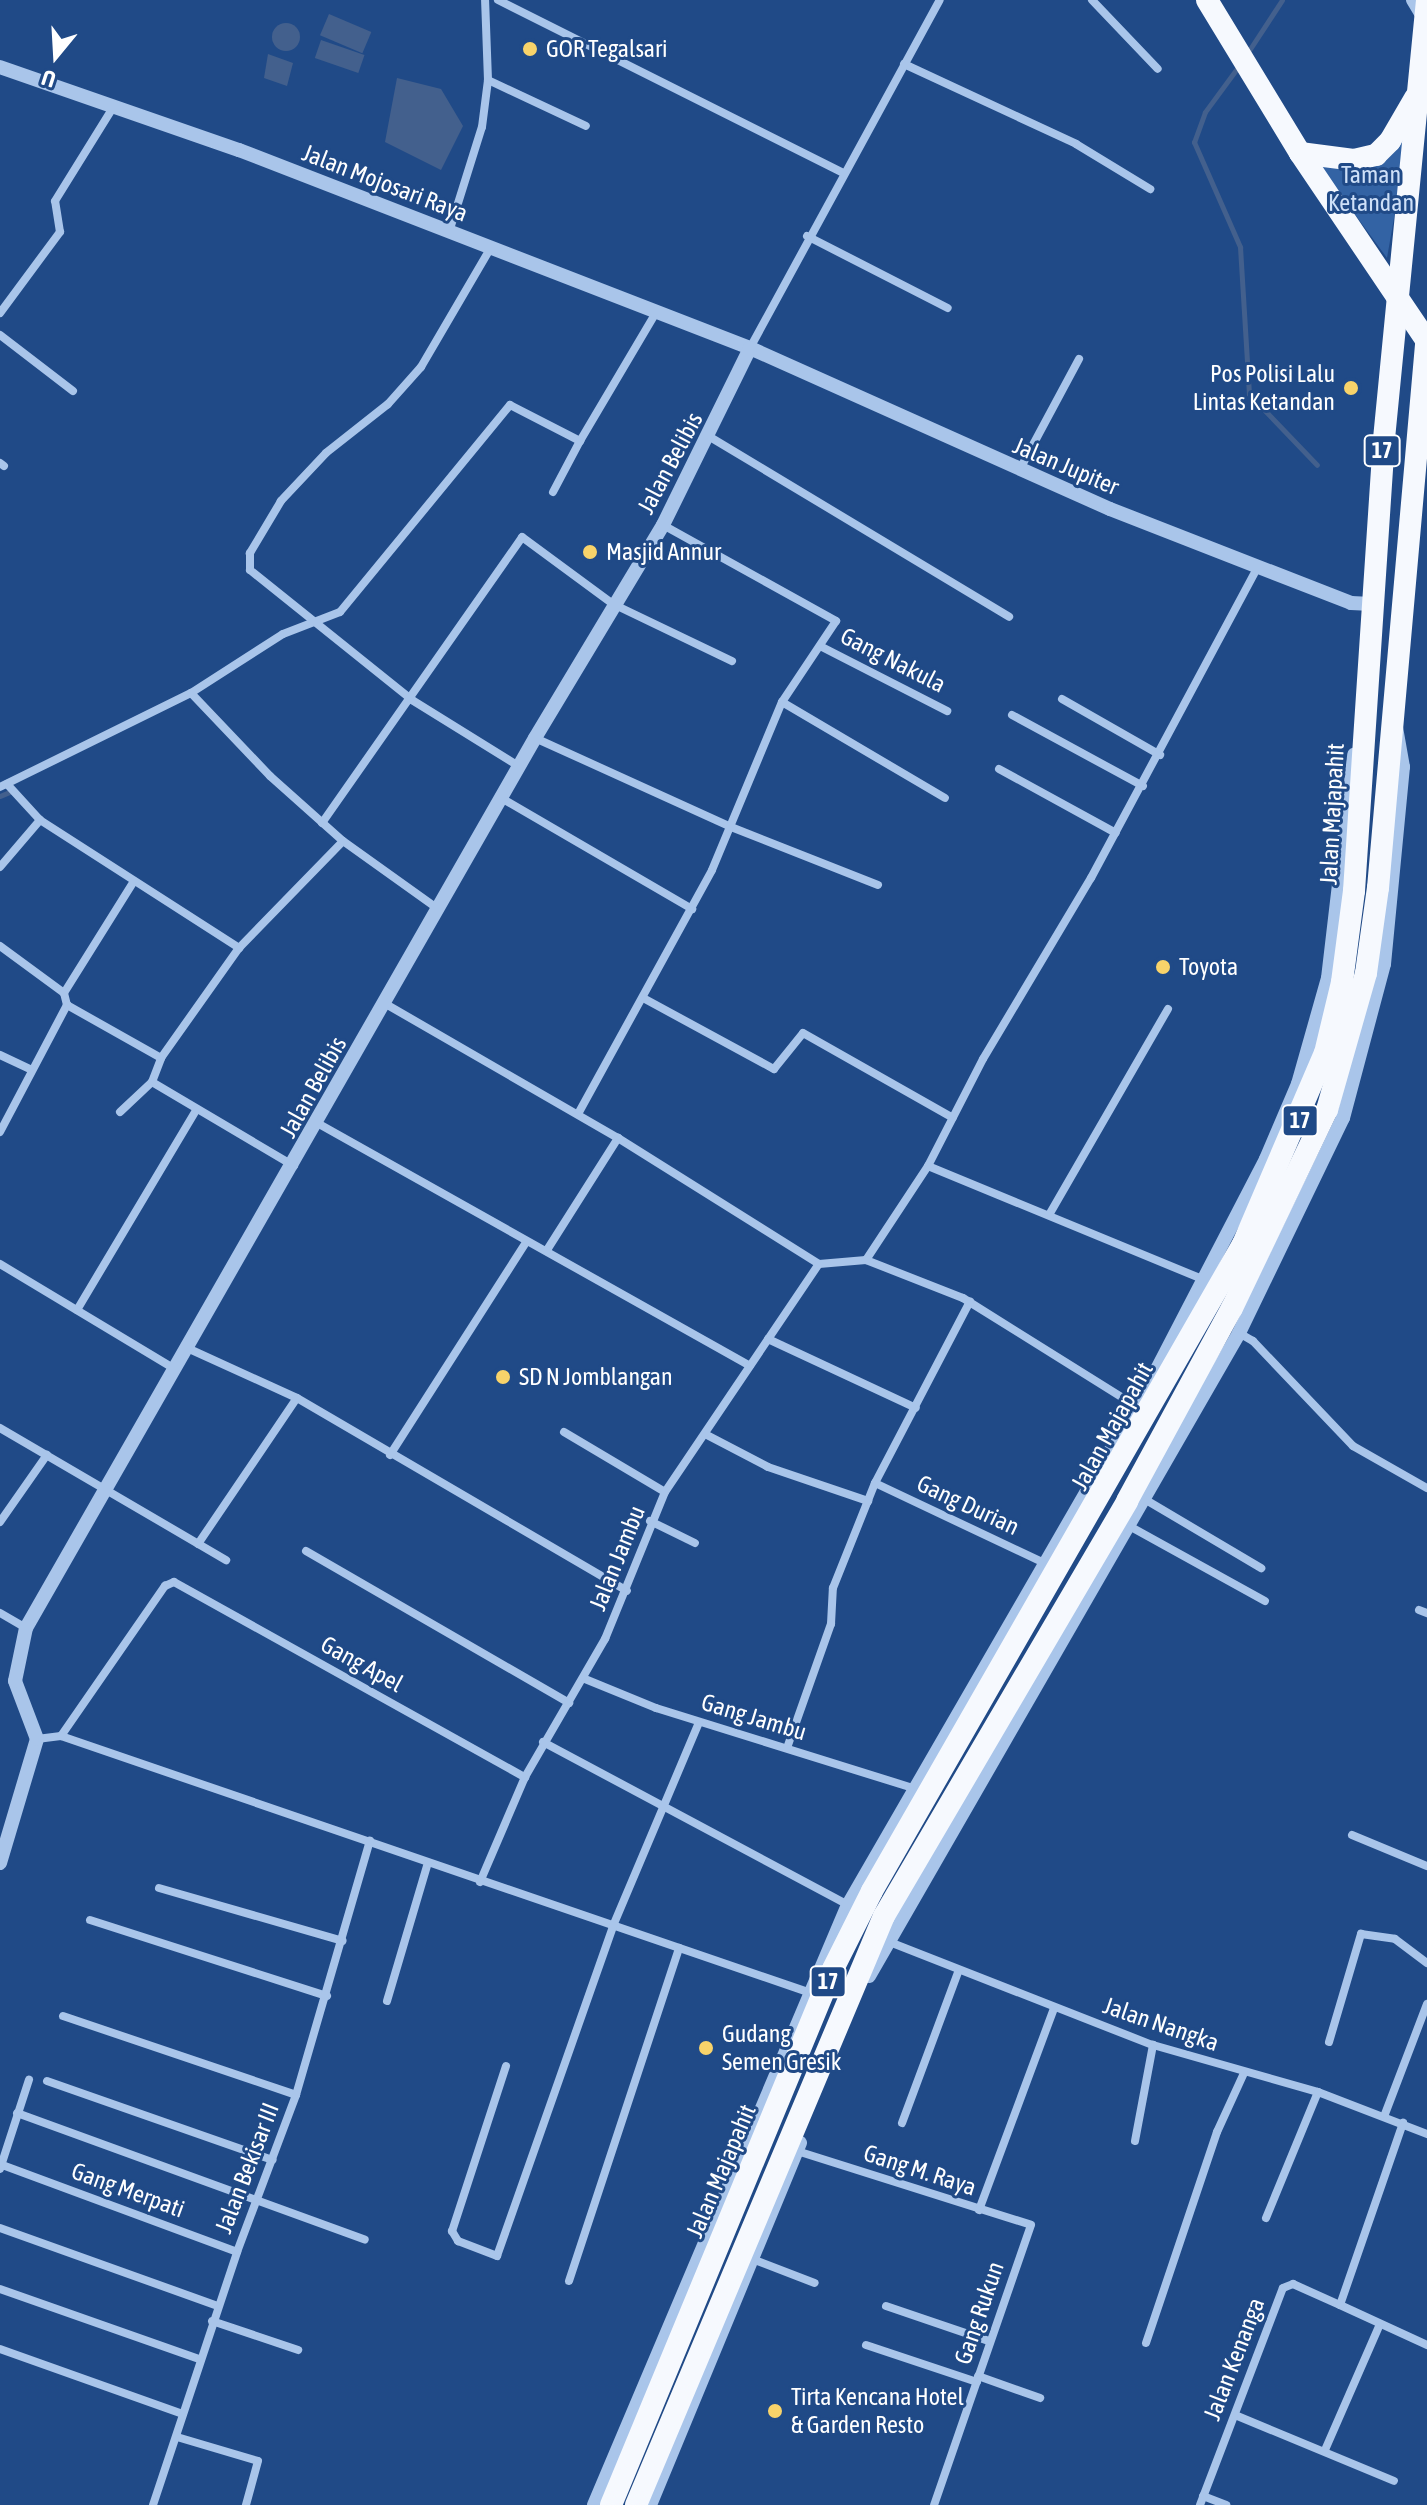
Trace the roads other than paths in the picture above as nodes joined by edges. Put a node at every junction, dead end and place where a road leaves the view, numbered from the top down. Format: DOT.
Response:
graph roads {
  1 [pos="485,0"];
  2 [pos="498,0"];
  3 [pos="940,0"];
  4 [pos="1092,0"];
  5 [pos="1207,0"];
  6 [pos="1413,0"];
  7 [pos="1426,10"];
  8 [pos="904,64"];
  9 [pos="0,68"];
  10 [pos="1158,69"];
  11 [pos="488,80"];
  12 [pos="1418,93"];
  13 [pos="114,106"];
  14 [pos="586,126"];
  15 [pos="1300,153"];
  16 [pos="843,173"];
  17 [pos="1150,189"];
  18 [pos="449,232"];
  19 [pos="807,236"];
  20 [pos="490,249"];
  21 [pos="1397,298"];
  22 [pos="948,308"];
  23 [pos="0,313"];
  24 [pos="655,314"];
  25 [pos="0,335"];
  26 [pos="1427,337"];
  27 [pos="750,348"];
  28 [pos="1079,359"];
  29 [pos="73,391"];
  30 [pos="710,437"];
  31 [pos="580,441"];
  32 [pos="1020,470"];
  33 [pos="553,492"];
  34 [pos="663,525"];
  35 [pos="1427,556"];
  36 [pos="1258,567"];
  37 [pos="1409,578"];
  38 [pos="613,604"];
  39 [pos="1372,604"];
  40 [pos="1009,617"];
  41 [pos="313,626"];
  42 [pos="820,646"];
  43 [pos="732,661"];
  44 [pos="191,693"];
  45 [pos="1062,699"];
  46 [pos="412,700"];
  47 [pos="782,702"];
  48 [pos="947,711"];
  49 [pos="1363,712"];
  50 [pos="1012,715"];
  51 [pos="1395,724"];
  52 [pos="535,738"];
  53 [pos="1160,755"];
  54 [pos="521,768"];
  55 [pos="999,769"];
  56 [pos="4,786"];
  57 [pos="1143,786"];
  58 [pos="945,798"];
  59 [pos="503,799"];
  60 [pos="40,820"];
  61 [pos="322,823"];
  62 [pos="731,827"];
  63 [pos="1116,833"];
  64 [pos="343,841"];
  65 [pos="0,867"];
  66 [pos="134,881"];
  67 [pos="878,885"];
  68 [pos="438,909"];
  69 [pos="692,909"];
  70 [pos="0,946"];
  71 [pos="239,948"];
  72 [pos="64,993"];
  73 [pos="645,999"];
  74 [pos="384,1003"];
  75 [pos="67,1005"];
  76 [pos="1168,1009"];
  77 [pos="0,1055"];
  78 [pos="161,1058"];
  79 [pos="32,1070"];
  80 [pos="152,1082"];
  81 [pos="197,1109"];
  82 [pos="120,1112"];
  83 [pos="578,1114"];
  84 [pos="953,1118"];
  85 [pos="319,1124"];
  86 [pos="0,1132"];
  87 [pos="618,1138"];
  88 [pos="294,1166"];
  89 [pos="928,1166"];
  90 [pos="1049,1215"];
  91 [pos="526,1242"];
  92 [pos="547,1250"];
  93 [pos="866,1260"];
  94 [pos="819,1264"];
  95 [pos="0,1265"];
  96 [pos="1206,1280"];
  97 [pos="970,1301"];
  98 [pos="77,1310"];
  99 [pos="1239,1333"];
  100 [pos="768,1339"];
  101 [pos="185,1347"];
  102 [pos="750,1366"];
  103 [pos="173,1368"];
  104 [pos="297,1398"];
  105 [pos="1136,1406"];
  106 [pos="916,1408"];
  107 [pos="0,1428"];
  108 [pos="564,1432"];
  109 [pos="705,1434"];
  110 [pos="47,1455"];
  111 [pos="390,1455"];
  112 [pos="875,1483"];
  113 [pos="1427,1488"];
  114 [pos="105,1490"];
  115 [pos="1106,1490"];
  116 [pos="665,1492"];
  117 [pos="1136,1500"];
  118 [pos="868,1501"];
  119 [pos="650,1521"];
  120 [pos="0,1522"];
  121 [pos="1131,1527"];
  122 [pos="695,1543"];
  123 [pos="198,1544"];
  124 [pos="306,1551"];
  125 [pos="226,1560"];
  126 [pos="1044,1563"];
  127 [pos="1261,1568"];
  128 [pos="627,1591"];
  129 [pos="1265,1601"];
  130 [pos="0,1613"];
  131 [pos="26,1628"];
  132 [pos="585,1679"];
  133 [pos="569,1703"];
  134 [pos="699,1722"];
  135 [pos="61,1736"];
  136 [pos="37,1739"];
  137 [pos="543,1742"];
  138 [pos="787,1748"];
  139 [pos="984,1758"];
  140 [pos="525,1777"];
  141 [pos="913,1788"];
  142 [pos="662,1804"];
  143 [pos="1352,1835"];
  144 [pos="370,1841"];
  145 [pos="0,1863"];
  146 [pos="428,1863"];
  147 [pos="1427,1866"];
  148 [pos="480,1882"];
  149 [pos="159,1888"];
  150 [pos="848,1905"];
  151 [pos="90,1920"];
  152 [pos="613,1926"];
  153 [pos="343,1941"];
  154 [pos="887,1941"];
  155 [pos="679,1948"];
  156 [pos="1427,1963"];
  157 [pos="959,1970"];
  158 [pos="808,1992"];
  159 [pos="327,1996"];
  160 [pos="387,2001"];
  161 [pos="1427,2004"];
  162 [pos="1054,2008"];
  163 [pos="63,2016"];
  164 [pos="1329,2042"];
  165 [pos="1153,2045"];
  166 [pos="506,2066"];
  167 [pos="1244,2073"];
  168 [pos="29,2080"];
  169 [pos="47,2081"];
  170 [pos="1318,2092"];
  171 [pos="296,2095"];
  172 [pos="17,2113"];
  173 [pos="1385,2114"];
  174 [pos="902,2123"];
  175 [pos="1403,2123"];
  176 [pos="1427,2134"];
  177 [pos="1135,2141"];
  178 [pos="797,2151"];
  179 [pos="273,2160"];
  180 [pos="2,2168"];
  181 [pos="259,2199"];
  182 [pos="979,2210"];
  183 [pos="1266,2218"];
  184 [pos="1031,2225"];
  185 [pos="0,2228"];
  186 [pos="365,2240"];
  187 [pos="237,2252"];
  188 [pos="752,2259"];
  189 [pos="569,2281"];
  190 [pos="815,2283"];
  191 [pos="0,2289"];
  192 [pos="1340,2305"];
  193 [pos="218,2306"];
  194 [pos="886,2306"];
  195 [pos="212,2321"];
  196 [pos="1380,2324"];
  197 [pos="989,2341"];
  198 [pos="1146,2343"];
  199 [pos="866,2345"];
  200 [pos="1427,2345"];
  201 [pos="0,2349"];
  202 [pos="298,2350"];
  203 [pos="199,2359"];
  204 [pos="978,2379"];
  205 [pos="694,2381"];
  206 [pos="1040,2398"];
  207 [pos="183,2414"];
  208 [pos="1235,2415"];
  209 [pos="177,2437"];
  210 [pos="1325,2450"];
  211 [pos="1394,2481"];
  212 [pos="1202,2500"];
  213 [pos="153,2505"];
  214 [pos="246,2505"];
  215 [pos="594,2505"];
  216 [pos="611,2505"];
  217 [pos="636,2505"];
  218 [pos="650,2505"];
  219 [pos="934,2505"];
  220 [pos="1226,2505"];
  1 -- 11 [label="street"];
  2 -- 16 [label="street"];
  3 -- 8 [label="street"];
  4 -- 10 [label="street"];
  5 -- 15 [label="highway"];
  6 -- 7 [label="street"];
  7 -- 12 [label="highway, Jalan Majapahit"];
  8 -- 16 [label="street"];
  8 -- 17 [label="street"];
  9 -- 13 [label="street, Jalan Mojosari Raya"];
  11 -- 14 [label="street"];
  11 -- 18 [label="street"];
  12 -- 15 [label="highway"];
  12 -- 21 [label="highway, Jalan Majapahit"];
  13 -- 18 [label="street, Jalan Mojosari Raya"];
  13 -- 23 [label="street"];
  15 -- 21 [label="highway"];
  16 -- 19 [label="street"];
  18 -- 20 [label="street, Jalan Mojosari Raya"];
  19 -- 22 [label="street"];
  19 -- 27 [label="street"];
  20 -- 24 [label="street, Jalan Mojosari Raya"];
  20 -- 41 [label="street"];
  21 -- 26 [label="highway"];
  21 -- 39 [label="highway, Jalan Majapahit / 17"];
  24 -- 27 [label="street, Jalan Mojosari Raya"];
  24 -- 31 [label="street"];
  25 -- 29 [label="street"];
  26 -- 37 [label="highway, Jalan Majapahit / 17"];
  27 -- 30 [label="street, Jalan Belibis"];
  27 -- 32 [label="street, Jalan Jupiter"];
  28 -- 32 [label="street"];
  30 -- 34 [label="street, Jalan Belibis"];
  30 -- 40 [label="street"];
  31 -- 33 [label="street"];
  31 -- 41 [label="street"];
  32 -- 36 [label="street, Jalan Jupiter"];
  34 -- 38 [label="street, Jalan Belibis"];
  34 -- 42 [label="street"];
  35 -- 37 [label="highway"];
  36 -- 39 [label="street, Jalan Jupiter"];
  36 -- 53 [label="street"];
  37 -- 51 [label="highway, Jalan Majapahit / 17"];
  38 -- 43 [label="street"];
  38 -- 46 [label="street"];
  38 -- 52 [label="street, Jalan Belibis"];
  39 -- 49 [label="highway, Jalan Majapahit / 17"];
  41 -- 44 [label="street"];
  41 -- 46 [label="street"];
  42 -- 47 [label="street"];
  42 -- 48 [label="street, Gang Nakula"];
  44 -- 56 [label="street"];
  44 -- 61 [label="street"];
  45 -- 53 [label="street"];
  46 -- 54 [label="street"];
  46 -- 61 [label="street"];
  47 -- 58 [label="street"];
  47 -- 62 [label="street"];
  49 -- 96 [label="street"];
  49 -- 115 [label="highway, Jalan Majapahit / 17"];
  50 -- 57 [label="street"];
  51 -- 99 [label="street"];
  51 -- 117 [label="highway, Jalan Majapahit / 17"];
  52 -- 54 [label="street, Jalan Belibis"];
  52 -- 62 [label="street"];
  53 -- 57 [label="street"];
  54 -- 59 [label="street, Jalan Belibis"];
  55 -- 63 [label="street"];
  56 -- 60 [label="street"];
  57 -- 63 [label="street"];
  59 -- 68 [label="street, Jalan Belibis"];
  59 -- 69 [label="street"];
  60 -- 65 [label="street"];
  60 -- 66 [label="street"];
  61 -- 64 [label="street"];
  62 -- 67 [label="street"];
  62 -- 69 [label="street"];
  63 -- 84 [label="street"];
  64 -- 68 [label="street"];
  64 -- 71 [label="street"];
  66 -- 71 [label="street"];
  66 -- 72 [label="street"];
  68 -- 74 [label="street, Jalan Belibis"];
  69 -- 73 [label="street"];
  70 -- 72 [label="street"];
  71 -- 78 [label="street"];
  72 -- 75 [label="street"];
  73 -- 83 [label="street"];
  73 -- 84 [label="street"];
  74 -- 83 [label="street"];
  74 -- 85 [label="street, Jalan Belibis"];
  75 -- 78 [label="street"];
  75 -- 79 [label="street"];
  76 -- 90 [label="street"];
  77 -- 79 [label="street"];
  78 -- 80 [label="street"];
  79 -- 86 [label="street"];
  80 -- 81 [label="street"];
  80 -- 82 [label="street"];
  81 -- 88 [label="street"];
  81 -- 98 [label="street"];
  83 -- 87 [label="street"];
  84 -- 89 [label="street"];
  85 -- 88 [label="street, Jalan Belibis"];
  85 -- 91 [label="street"];
  87 -- 92 [label="street"];
  87 -- 94 [label="street"];
  88 -- 101 [label="street, Jalan Belibis"];
  89 -- 90 [label="street"];
  89 -- 93 [label="street"];
  90 -- 96 [label="street"];
  91 -- 92 [label="street"];
  91 -- 111 [label="street"];
  92 -- 102 [label="street"];
  93 -- 94 [label="street"];
  93 -- 97 [label="street"];
  94 -- 100 [label="street, Jalan Jambu"];
  95 -- 98 [label="street"];
  96 -- 105 [label="street"];
  97 -- 105 [label="street"];
  97 -- 106 [label="street"];
  98 -- 103 [label="street"];
  99 -- 113 [label="street"];
  99 -- 117 [label="street"];
  100 -- 102 [label="street, Jalan Jambu"];
  100 -- 106 [label="street"];
  101 -- 103 [label="street, Jalan Belibis"];
  101 -- 104 [label="street"];
  102 -- 109 [label="street, Jalan Jambu"];
  103 -- 114 [label="street, Jalan Belibis"];
  104 -- 111 [label="street"];
  104 -- 123 [label="street"];
  105 -- 126 [label="street"];
  106 -- 112 [label="street"];
  107 -- 110 [label="street"];
  108 -- 116 [label="street"];
  109 -- 116 [label="street, Jalan Jambu"];
  109 -- 118 [label="street"];
  110 -- 114 [label="street"];
  110 -- 120 [label="street"];
  111 -- 128 [label="street"];
  112 -- 118 [label="street"];
  112 -- 126 [label="street, Gang Durian"];
  114 -- 123 [label="street"];
  114 -- 131 [label="street, Jalan Belibis"];
  115 -- 117 [label="highway"];
  115 -- 216 [label="highway, Jalan Majapahit / 17"];
  116 -- 119 [label="street, Jalan Jambu"];
  117 -- 121 [label="street"];
  117 -- 127 [label="street"];
  117 -- 139 [label="highway, Jalan Majapahit / 17"];
  118 -- 138 [label="street"];
  119 -- 122 [label="street"];
  119 -- 128 [label="street, Jalan Jambu"];
  121 -- 129 [label="street"];
  121 -- 139 [label="street"];
  123 -- 125 [label="street"];
  124 -- 133 [label="street"];
  126 -- 141 [label="street"];
  128 -- 132 [label="street, Jalan Jambu"];
  130 -- 131 [label="street"];
  131 -- 136 [label="street, Jalan Belibis"];
  132 -- 133 [label="street, Jalan Jambu"];
  132 -- 134 [label="street, Gang Jambu"];
  133 -- 137 [label="street, Jalan Jambu"];
  134 -- 138 [label="street, Gang Jambu"];
  134 -- 142 [label="street"];
  135 -- 136 [label="street"];
  135 -- 140 [label="street, Gang Apel"];
  135 -- 144 [label="street"];
  136 -- 145 [label="street"];
  137 -- 140 [label="street, Jalan Jambu"];
  137 -- 142 [label="street"];
  138 -- 141 [label="street, Gang Jambu"];
  139 -- 154 [label="street"];
  139 -- 205 [label="highway, Jalan Majapahit / 17"];
  140 -- 148 [label="street, Jalan Jambu"];
  141 -- 150 [label="street"];
  142 -- 150 [label="street"];
  142 -- 152 [label="street"];
  143 -- 147 [label="street"];
  144 -- 146 [label="street"];
  144 -- 153 [label="street, Jalan Bekisar III"];
  146 -- 148 [label="street"];
  146 -- 160 [label="street"];
  148 -- 152 [label="street"];
  149 -- 153 [label="street"];
  150 -- 158 [label="street"];
  151 -- 159 [label="street"];
  152 -- 155 [label="street"];
  152 -- 166 [label="street"];
  153 -- 159 [label="street, Jalan Bekisar III"];
  154 -- 157 [label="street, Jalan Nangka"];
  154 -- 178 [label="street"];
  155 -- 158 [label="street"];
  155 -- 189 [label="street"];
  156 -- 164 [label="street"];
  157 -- 162 [label="street, Jalan Nangka"];
  157 -- 174 [label="street"];
  158 -- 215 [label="street"];
  159 -- 171 [label="street, Jalan Bekisar III"];
  161 -- 173 [label="street"];
  162 -- 165 [label="street, Jalan Nangka"];
  162 -- 182 [label="street"];
  163 -- 171 [label="street"];
  165 -- 167 [label="street, Jalan Nangka"];
  165 -- 177 [label="street"];
  167 -- 170 [label="street, Jalan Nangka"];
  167 -- 198 [label="street"];
  168 -- 172 [label="street"];
  169 -- 179 [label="street"];
  170 -- 173 [label="street, Jalan Nangka"];
  170 -- 183 [label="street"];
  171 -- 179 [label="street, Jalan Bekisar III"];
  172 -- 180 [label="street"];
  172 -- 181 [label="street"];
  173 -- 175 [label="street, Jalan Nangka"];
  175 -- 176 [label="street, Jalan Nangka"];
  175 -- 192 [label="street"];
  178 -- 182 [label="street, Gang M. Raya"];
  178 -- 188 [label="street"];
  179 -- 181 [label="street, Jalan Bekisar III"];
  180 -- 187 [label="street, Gang Merpati"];
  181 -- 186 [label="street"];
  181 -- 187 [label="street, Jalan Bekisar III"];
  182 -- 184 [label="street, Gang M. Raya"];
  184 -- 197 [label="street, Gang Rukun"];
  185 -- 193 [label="street"];
  187 -- 193 [label="street, Jalan Bekisar III"];
  188 -- 190 [label="street"];
  188 -- 205 [label="street"];
  191 -- 203 [label="street"];
  192 -- 196 [label="street, Jalan Kenanga"];
  192 -- 208 [label="street, Jalan Kenanga"];
  193 -- 195 [label="street, Jalan Bekisar III"];
  194 -- 197 [label="street"];
  195 -- 202 [label="street"];
  195 -- 203 [label="street, Jalan Bekisar III"];
  196 -- 200 [label="street, Jalan Kenanga"];
  196 -- 210 [label="street"];
  197 -- 204 [label="street, Gang Rukun"];
  199 -- 204 [label="street"];
  201 -- 207 [label="street"];
  203 -- 207 [label="street, Jalan Bekisar III"];
  204 -- 206 [label="street"];
  204 -- 219 [label="street, Gang Rukun"];
  205 -- 217 [label="highway, Jalan Majapahit / 17"];
  205 -- 218 [label="street"];
  207 -- 209 [label="street, Jalan Bekisar III"];
  208 -- 210 [label="street"];
  208 -- 212 [label="street, Jalan Kenanga"];
  209 -- 213 [label="street, Jalan Bekisar III"];
  209 -- 214 [label="street"];
  210 -- 211 [label="street"];
  212 -- 220 [label="street"];
}
